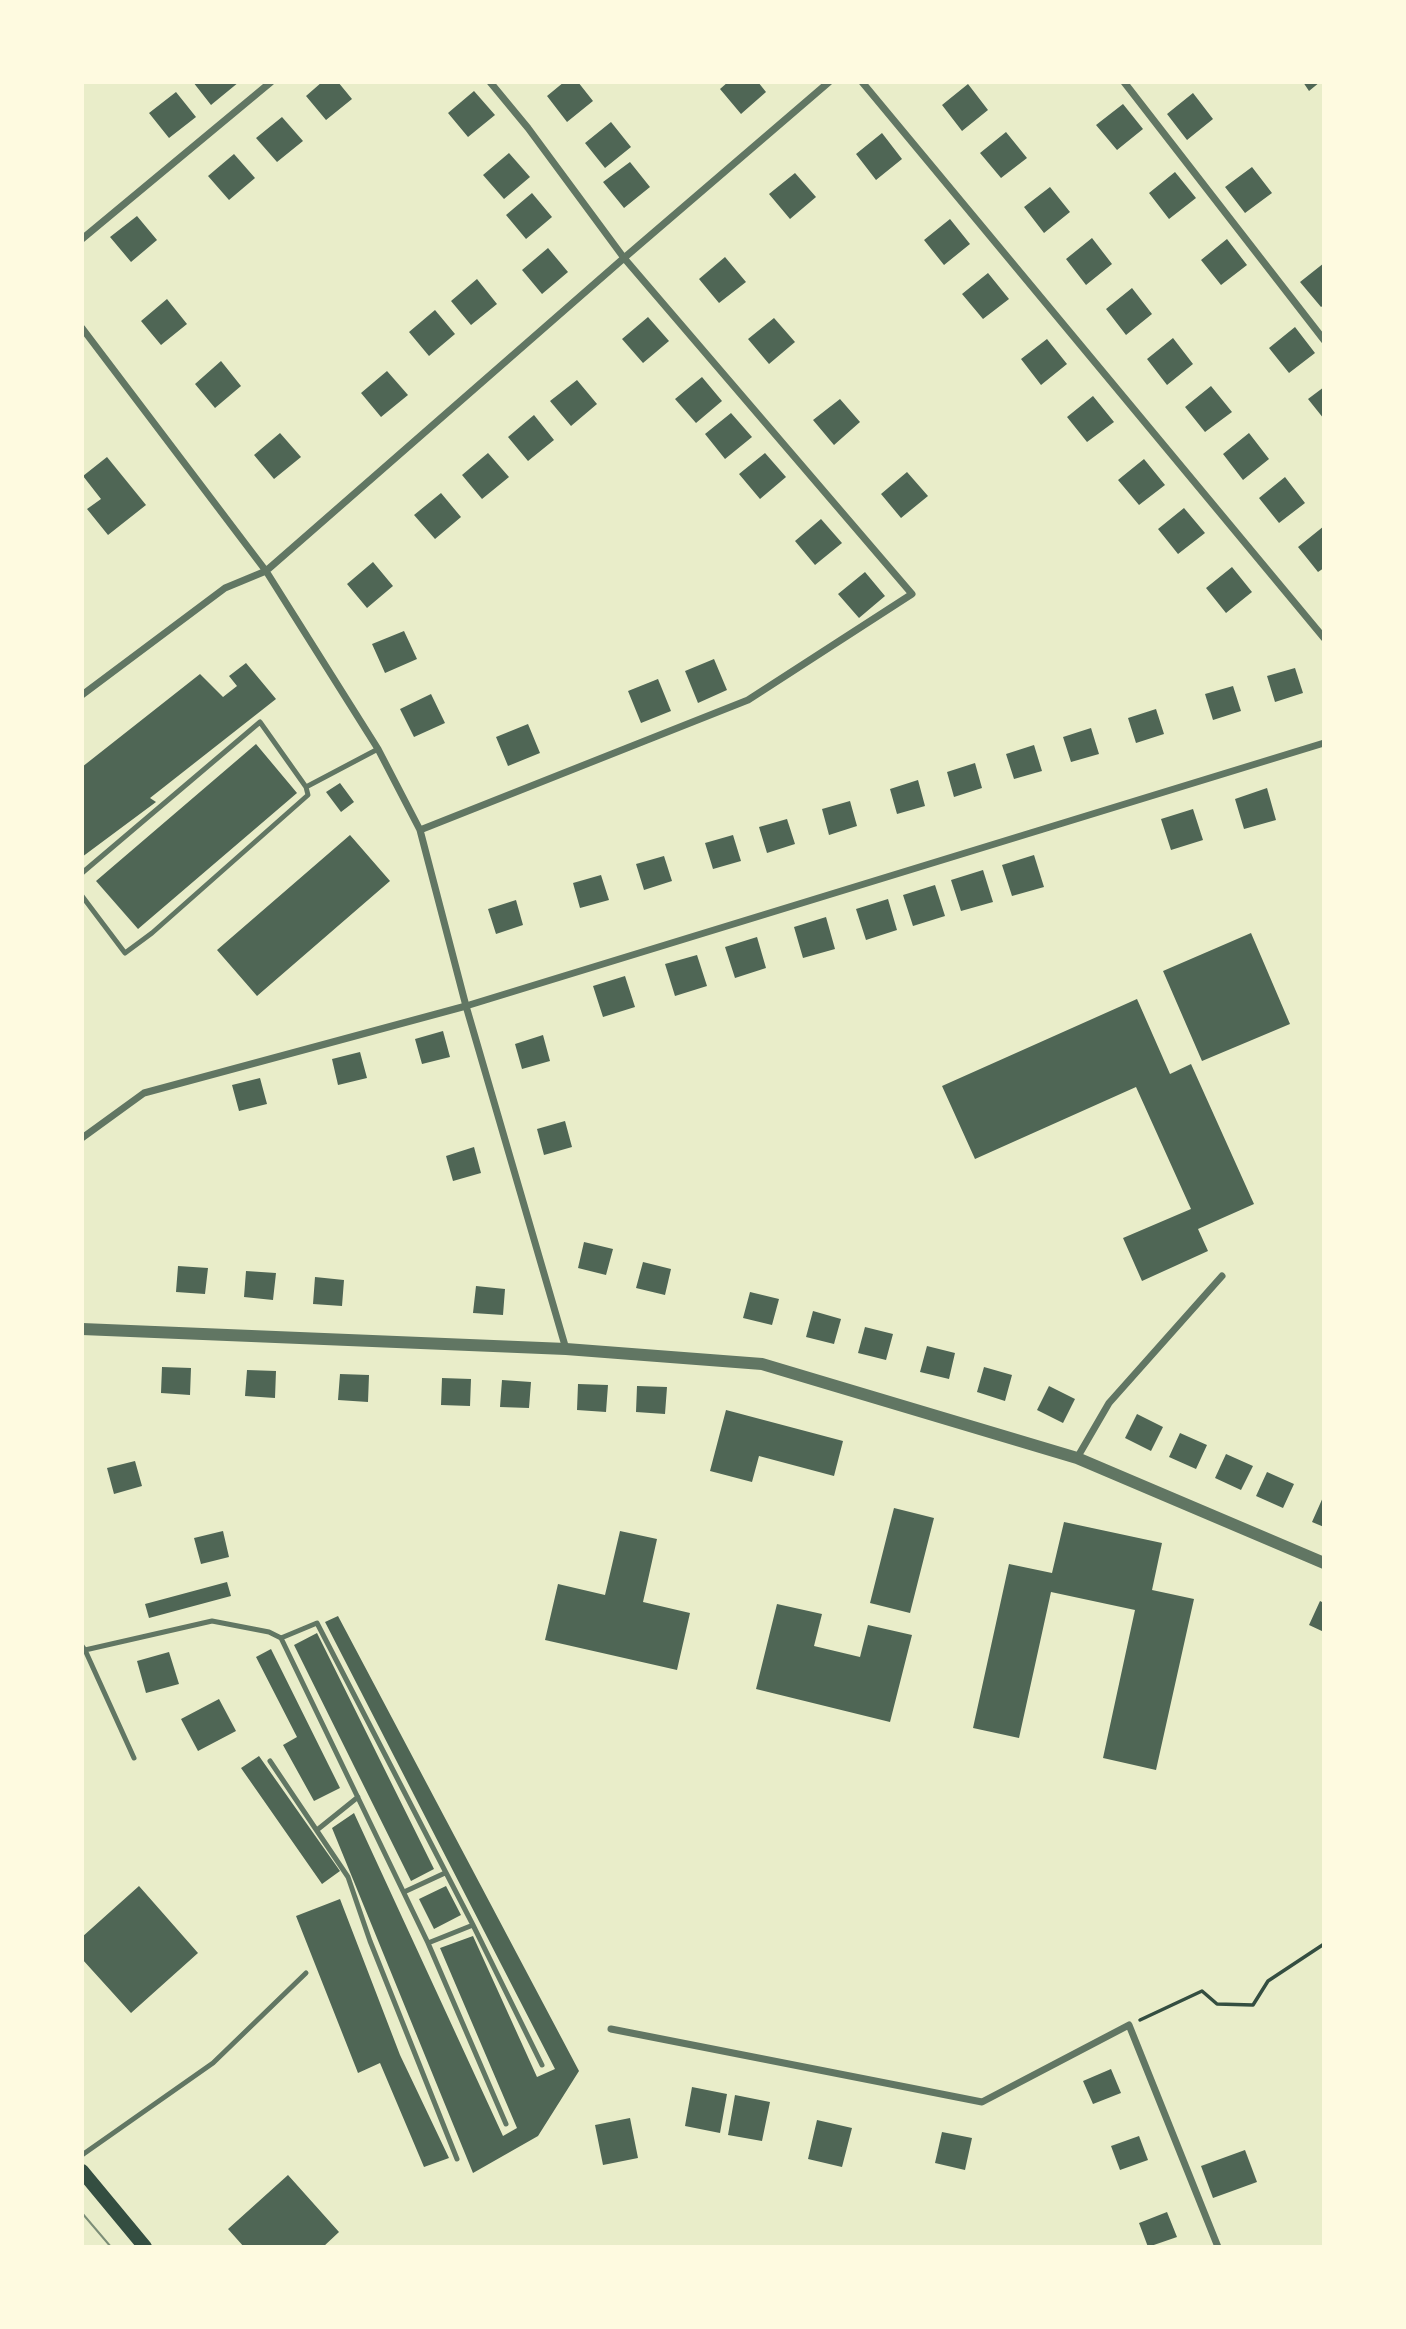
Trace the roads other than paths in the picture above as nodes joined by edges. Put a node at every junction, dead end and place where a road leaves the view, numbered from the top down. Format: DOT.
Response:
graph roads {
  1 [pos="271,82"];
  2 [pos="490,82"];
  3 [pos="829,82"];
  4 [pos="862,82"];
  5 [pos="1124,82"];
  6 [pos="82,240"];
  7 [pos="624,258"];
  8 [pos="82,328"];
  9 [pos="1324,340"];
  10 [pos="266,571"];
  11 [pos="1324,638"];
  12 [pos="82,695"];
  13 [pos="1324,743"];
  14 [pos="378,750"];
  15 [pos="306,787"];
  16 [pos="420,830"];
  17 [pos="82,873"];
  18 [pos="82,896"];
  19 [pos="466,1006"];
  20 [pos="82,1138"];
  21 [pos="1222,1276"];
  22 [pos="82,1329"];
  23 [pos="566,1349"];
  24 [pos="1077,1458"];
  25 [pos="1324,1563"];
  26 [pos="281,1638"];
  27 [pos="84,1648"];
  28 [pos="134,1758"];
  29 [pos="270,1761"];
  30 [pos="358,1797"];
  31 [pos="317,1830"];
  32 [pos="445,1873"];
  33 [pos="404,1892"];
  34 [pos="473,1925"];
  35 [pos="428,1943"];
  36 [pos="306,1973"];
  37 [pos="611,2029"];
  38 [pos="541,2065"];
  39 [pos="506,2124"];
  40 [pos="82,2155"];
  41 [pos="457,2160"];
  42 [pos="82,2171"];
  43 [pos="145,2247"];
  44 [pos="1218,2247"];
  1 -- 6 [label="street"];
  2 -- 7 [label="street"];
  3 -- 7 [label="street"];
  4 -- 11 [label="street"];
  5 -- 9 [label="street"];
  7 -- 10 [label="street"];
  7 -- 16 [label="street"];
  8 -- 10 [label="street"];
  10 -- 12 [label="street"];
  10 -- 14 [label="street"];
  13 -- 19 [label="street"];
  14 -- 15 [label="lane"];
  14 -- 16 [label="street"];
  15 -- 17 [label="lane"];
  15 -- 18 [label="lane"];
  16 -- 19 [label="street"];
  19 -- 20 [label="street"];
  19 -- 23 [label="street"];
  21 -- 24 [label="street"];
  22 -- 23 [label="street"];
  23 -- 24 [label="street"];
  24 -- 25 [label="street"];
  26 -- 27 [label="lane"];
  26 -- 30 [label="lane"];
  26 -- 32 [label="lane"];
  27 -- 28 [label="lane"];
  29 -- 31 [label="lane"];
  30 -- 31 [label="lane"];
  30 -- 33 [label="lane"];
  31 -- 41 [label="lane"];
  32 -- 33 [label="lane"];
  32 -- 34 [label="lane"];
  33 -- 35 [label="lane"];
  34 -- 35 [label="lane"];
  34 -- 38 [label="lane"];
  35 -- 39 [label="lane"];
  36 -- 40 [label="lane"];
  37 -- 44 [label="street"];
  42 -- 43 [label="main road"];
}
